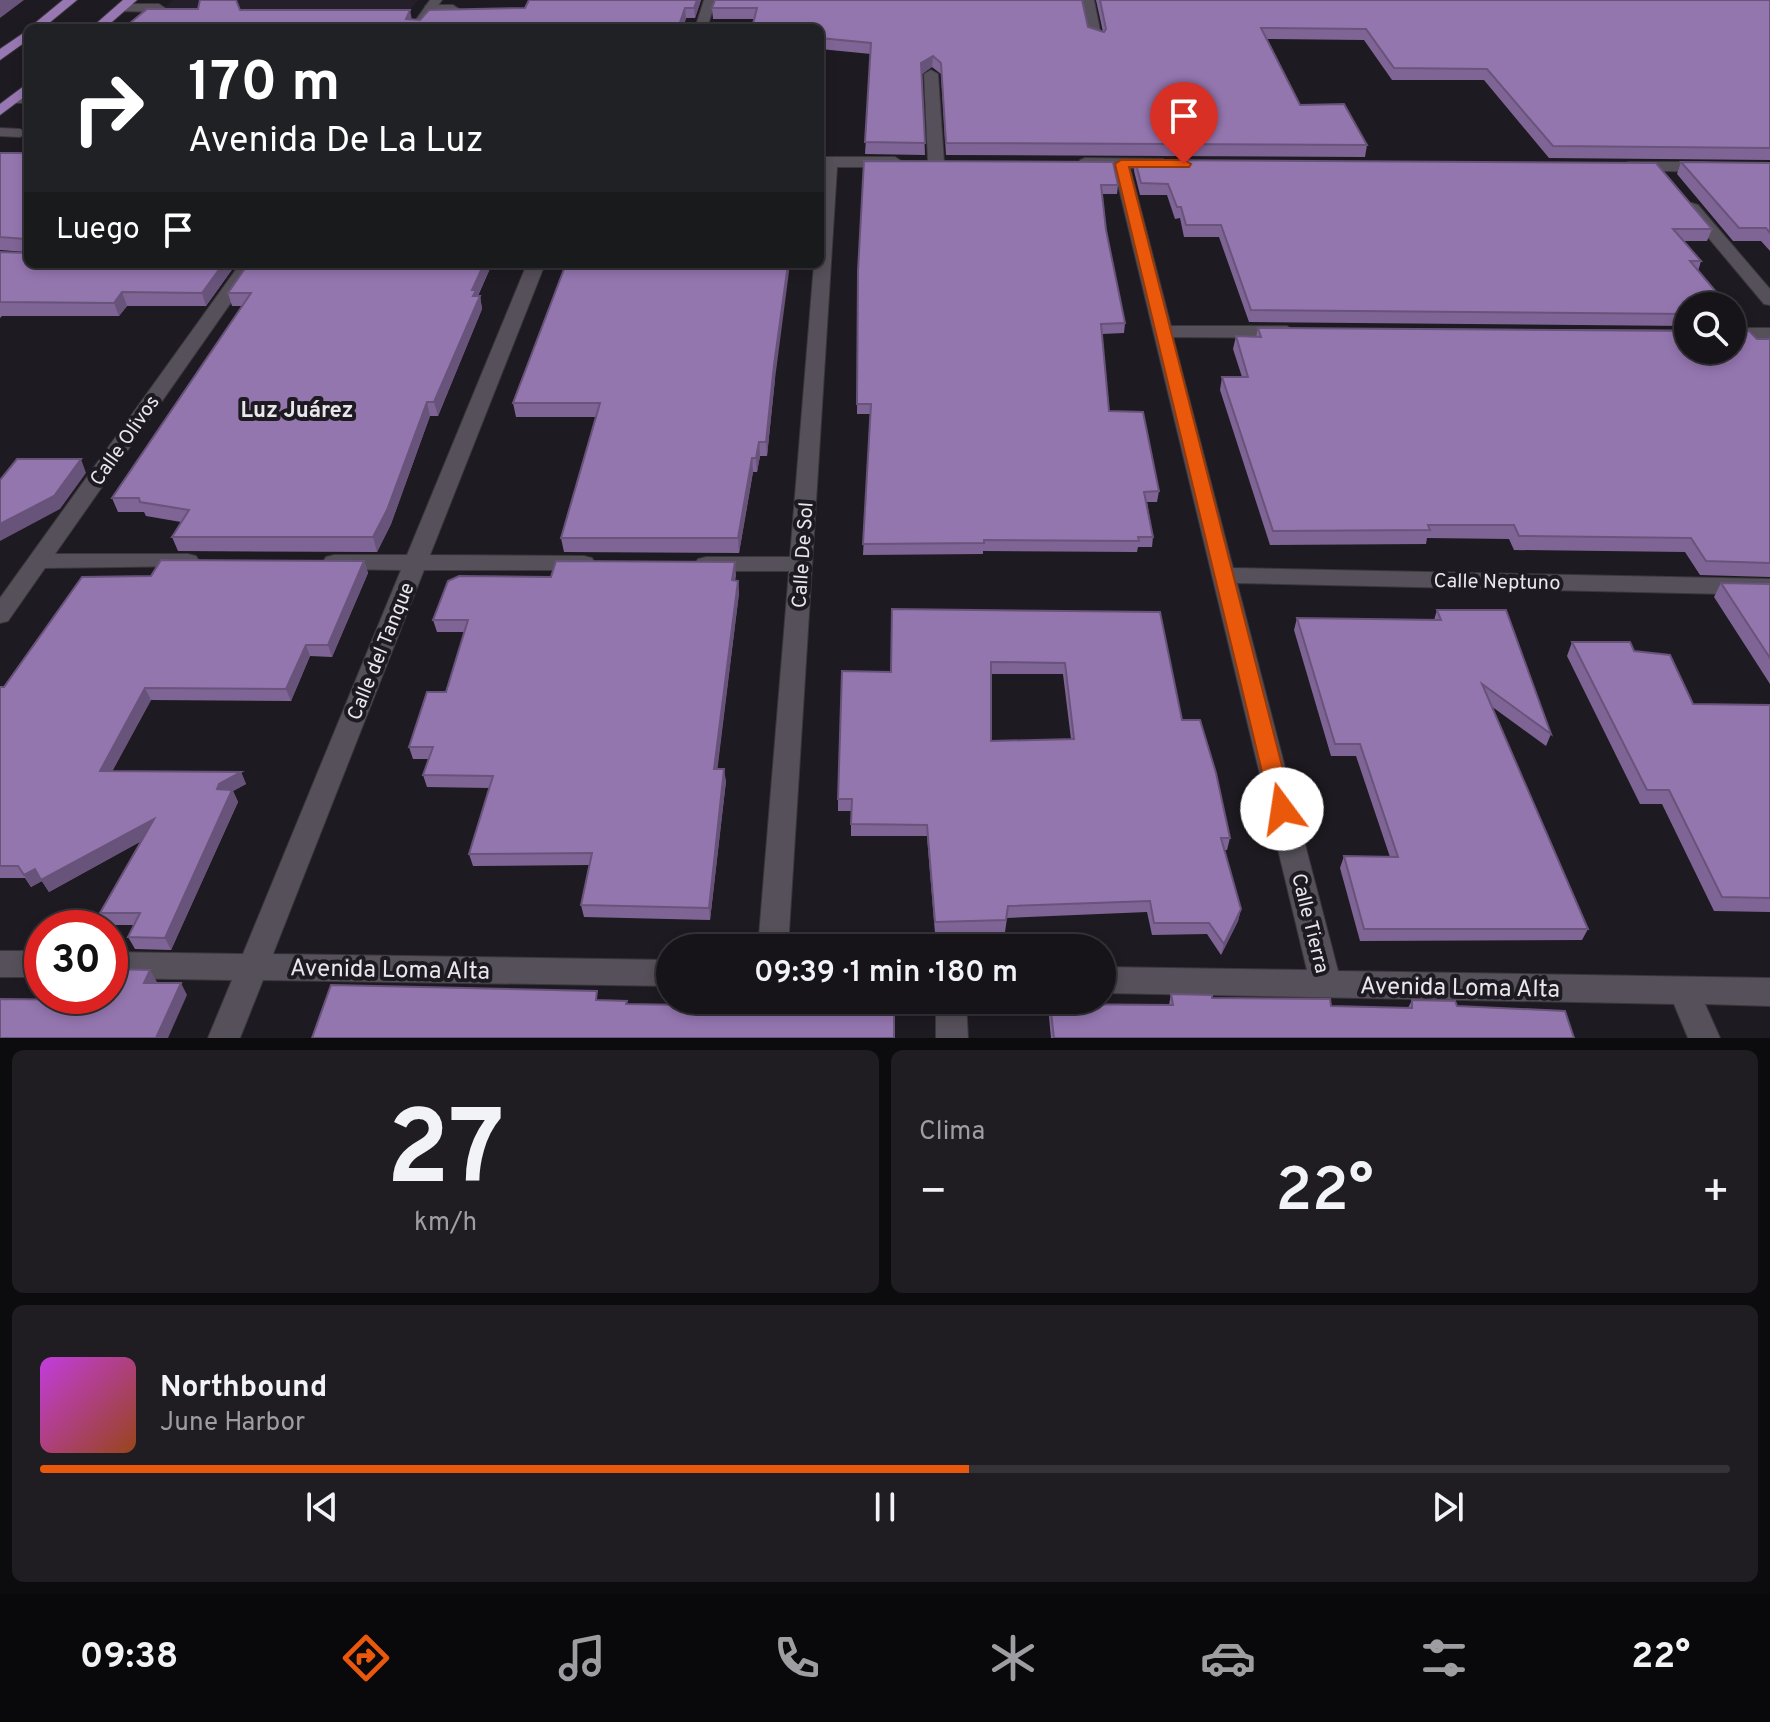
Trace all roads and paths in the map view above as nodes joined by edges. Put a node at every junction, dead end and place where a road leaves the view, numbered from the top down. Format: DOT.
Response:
graph roads {
  1 [pos="71,0"];
  2 [pos="710,0"];
  3 [pos="1088,0"];
  4 [pos="126,4"];
  5 [pos="432,5"];
  6 [pos="159,8"];
  7 [pos="453,9"];
  8 [pos="40,24"];
  9 [pos="102,24"];
  10 [pos="419,24"];
  11 [pos="702,24"];
  12 [pos="24,37"];
  13 [pos="1097,37"];
  14 [pos="0,56"];
  15 [pos="931,74"];
  16 [pos="21,99"];
  17 [pos="0,111"];
  18 [pos="0,132"];
  19 [pos="20,133"];
  20 [pos="825,162"];
  21 [pos="1075,163"];
  22 [pos="1121,164"];
  23 [pos="1184,164"];
  24 [pos="1610,167"];
  25 [pos="1728,167"];
  26 [pos="1668,179"];
  27 [pos="246,268"];
  28 [pos="534,268"];
  29 [pos="819,268"];
  30 [pos="1770,300"];
  31 [pos="1163,331"];
  32 [pos="1306,332"];
  33 [pos="1746,334"];
  34 [pos="1770,334"];
  35 [pos="38,561"];
  36 [pos="211,562"];
  37 [pos="306,562"];
  38 [pos="416,562"];
  39 [pos="601,563"];
  40 [pos="678,564"];
  41 [pos="801,564"];
  42 [pos="1223,575"];
  43 [pos="1770,587"];
  44 [pos="0,615"];
  45 [pos="774,934"];
  46 [pos="0,964"];
  47 [pos="24,964"];
  48 [pos="128,965"];
  49 [pos="253,967"];
  50 [pos="656,973"];
  51 [pos="1116,980"];
  52 [pos="1326,985"];
  53 [pos="1683,990"];
  54 [pos="1770,992"];
  55 [pos="951,1014"];
  56 [pos="224,1038"];
  57 [pos="952,1038"];
  58 [pos="1704,1038"];
  1 -- 8 [label="main road"];
  2 -- 11 [label="street"];
  3 -- 13 [label="street"];
  4 -- 6 [label="street"];
  4 -- 9 [label="main road"];
  5 -- 7 [label="street"];
  5 -- 10 [label="street"];
  12 -- 14 [label="main road"];
  15 -- 20 [label="street"];
  16 -- 17 [label="main road"];
  18 -- 19 [label="street"];
  21 -- 22 [label="street"];
  22 -- 23 [label="street"];
  22 -- 31 [label="street, Calle Tierra"];
  24 -- 26 [label="street"];
  25 -- 26 [label="street"];
  26 -- 30 [label="street"];
  27 -- 35 [label="street, Calle Olivos"];
  28 -- 38 [label="street, Calle del Tanque"];
  29 -- 41 [label="street, Calle De Sol"];
  31 -- 32 [label="street"];
  31 -- 42 [label="street, Calle Tierra"];
  33 -- 34 [label="street"];
  35 -- 36 [label="street"];
  35 -- 44 [label="street, Calle Olivos"];
  37 -- 38 [label="street"];
  38 -- 39 [label="street"];
  38 -- 49 [label="street, Calle del Tanque"];
  40 -- 41 [label="street"];
  41 -- 45 [label="street, Calle De Sol"];
  42 -- 43 [label="street, Calle Neptuno"];
  42 -- 52 [label="street, Calle Tierra"];
  46 -- 47 [label="street"];
  48 -- 49 [label="street, Avenida Loma Alta"];
  49 -- 50 [label="street, Avenida Loma Alta"];
  49 -- 56 [label="street, Calle del Tanque"];
  51 -- 52 [label="street, Avenida Loma Alta"];
  52 -- 53 [label="street, Avenida Loma Alta"];
  53 -- 54 [label="street, Avenida Loma Alta"];
  53 -- 58 [label="street"];
  55 -- 57 [label="street"];
}
